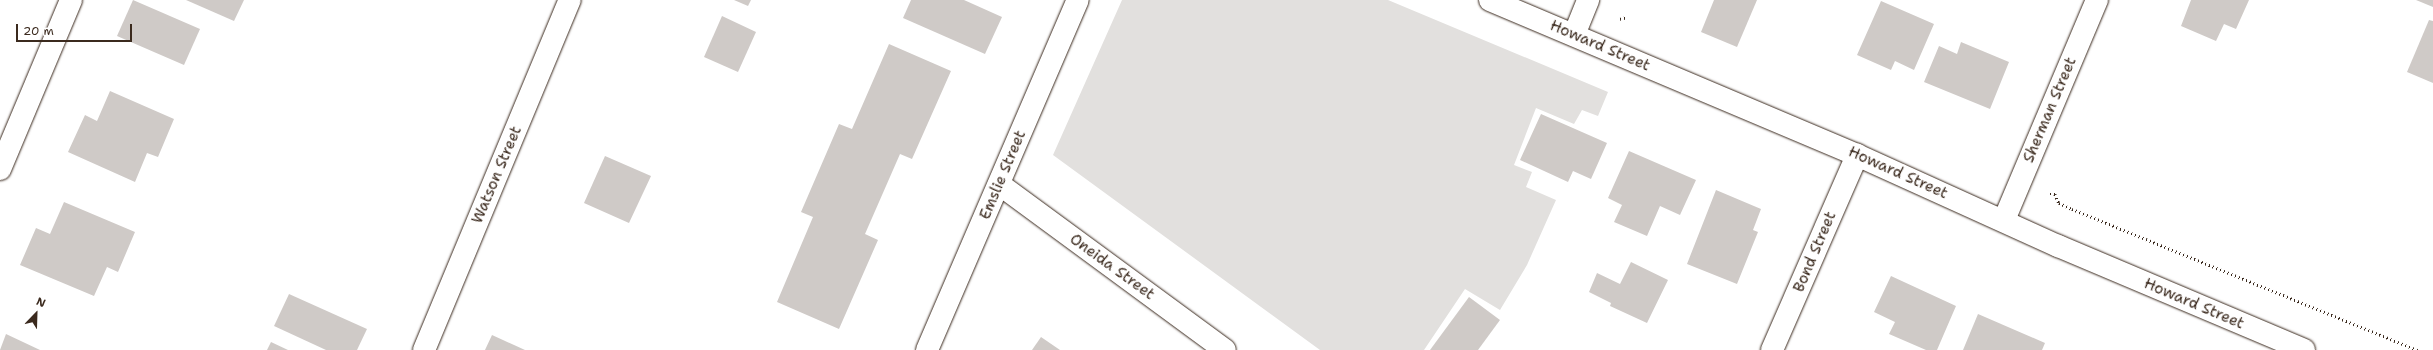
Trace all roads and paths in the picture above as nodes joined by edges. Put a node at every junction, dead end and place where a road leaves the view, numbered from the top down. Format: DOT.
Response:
graph roads {
  1 [pos="71,0"];
  2 [pos="570,0"];
  3 [pos="1078,0"];
  4 [pos="1490,0"];
  5 [pos="1588,0"];
  6 [pos="2097,0"];
  7 [pos="1627,17"];
  8 [pos="1618,19"];
  9 [pos="1574,35"];
  10 [pos="1857,155"];
  11 [pos="0,169"];
  12 [pos="999,184"];
  13 [pos="2055,194"];
  14 [pos="2004,220"];
  15 [pos="424,350"];
  16 [pos="927,350"];
  17 [pos="1225,350"];
  18 [pos="1772,350"];
  19 [pos="2304,350"];
  20 [pos="2418,350"];
  1 -- 11 [label="street"];
  2 -- 15 [label="street, Watson Street"];
  3 -- 12 [label="street, Emslie Street"];
  4 -- 9 [label="street, Howard Street"];
  5 -- 9 [label="street"];
  6 -- 14 [label="street, Sherman Street"];
  7 -- 8 [label="path"];
  9 -- 10 [label="street, Howard Street"];
  10 -- 14 [label="street, Howard Street"];
  10 -- 18 [label="street, Bond Street"];
  12 -- 16 [label="street, Emslie Street"];
  12 -- 17 [label="street, Oneida Street"];
  13 -- 20 [label="path"];
  14 -- 19 [label="street, Howard Street"];
}
